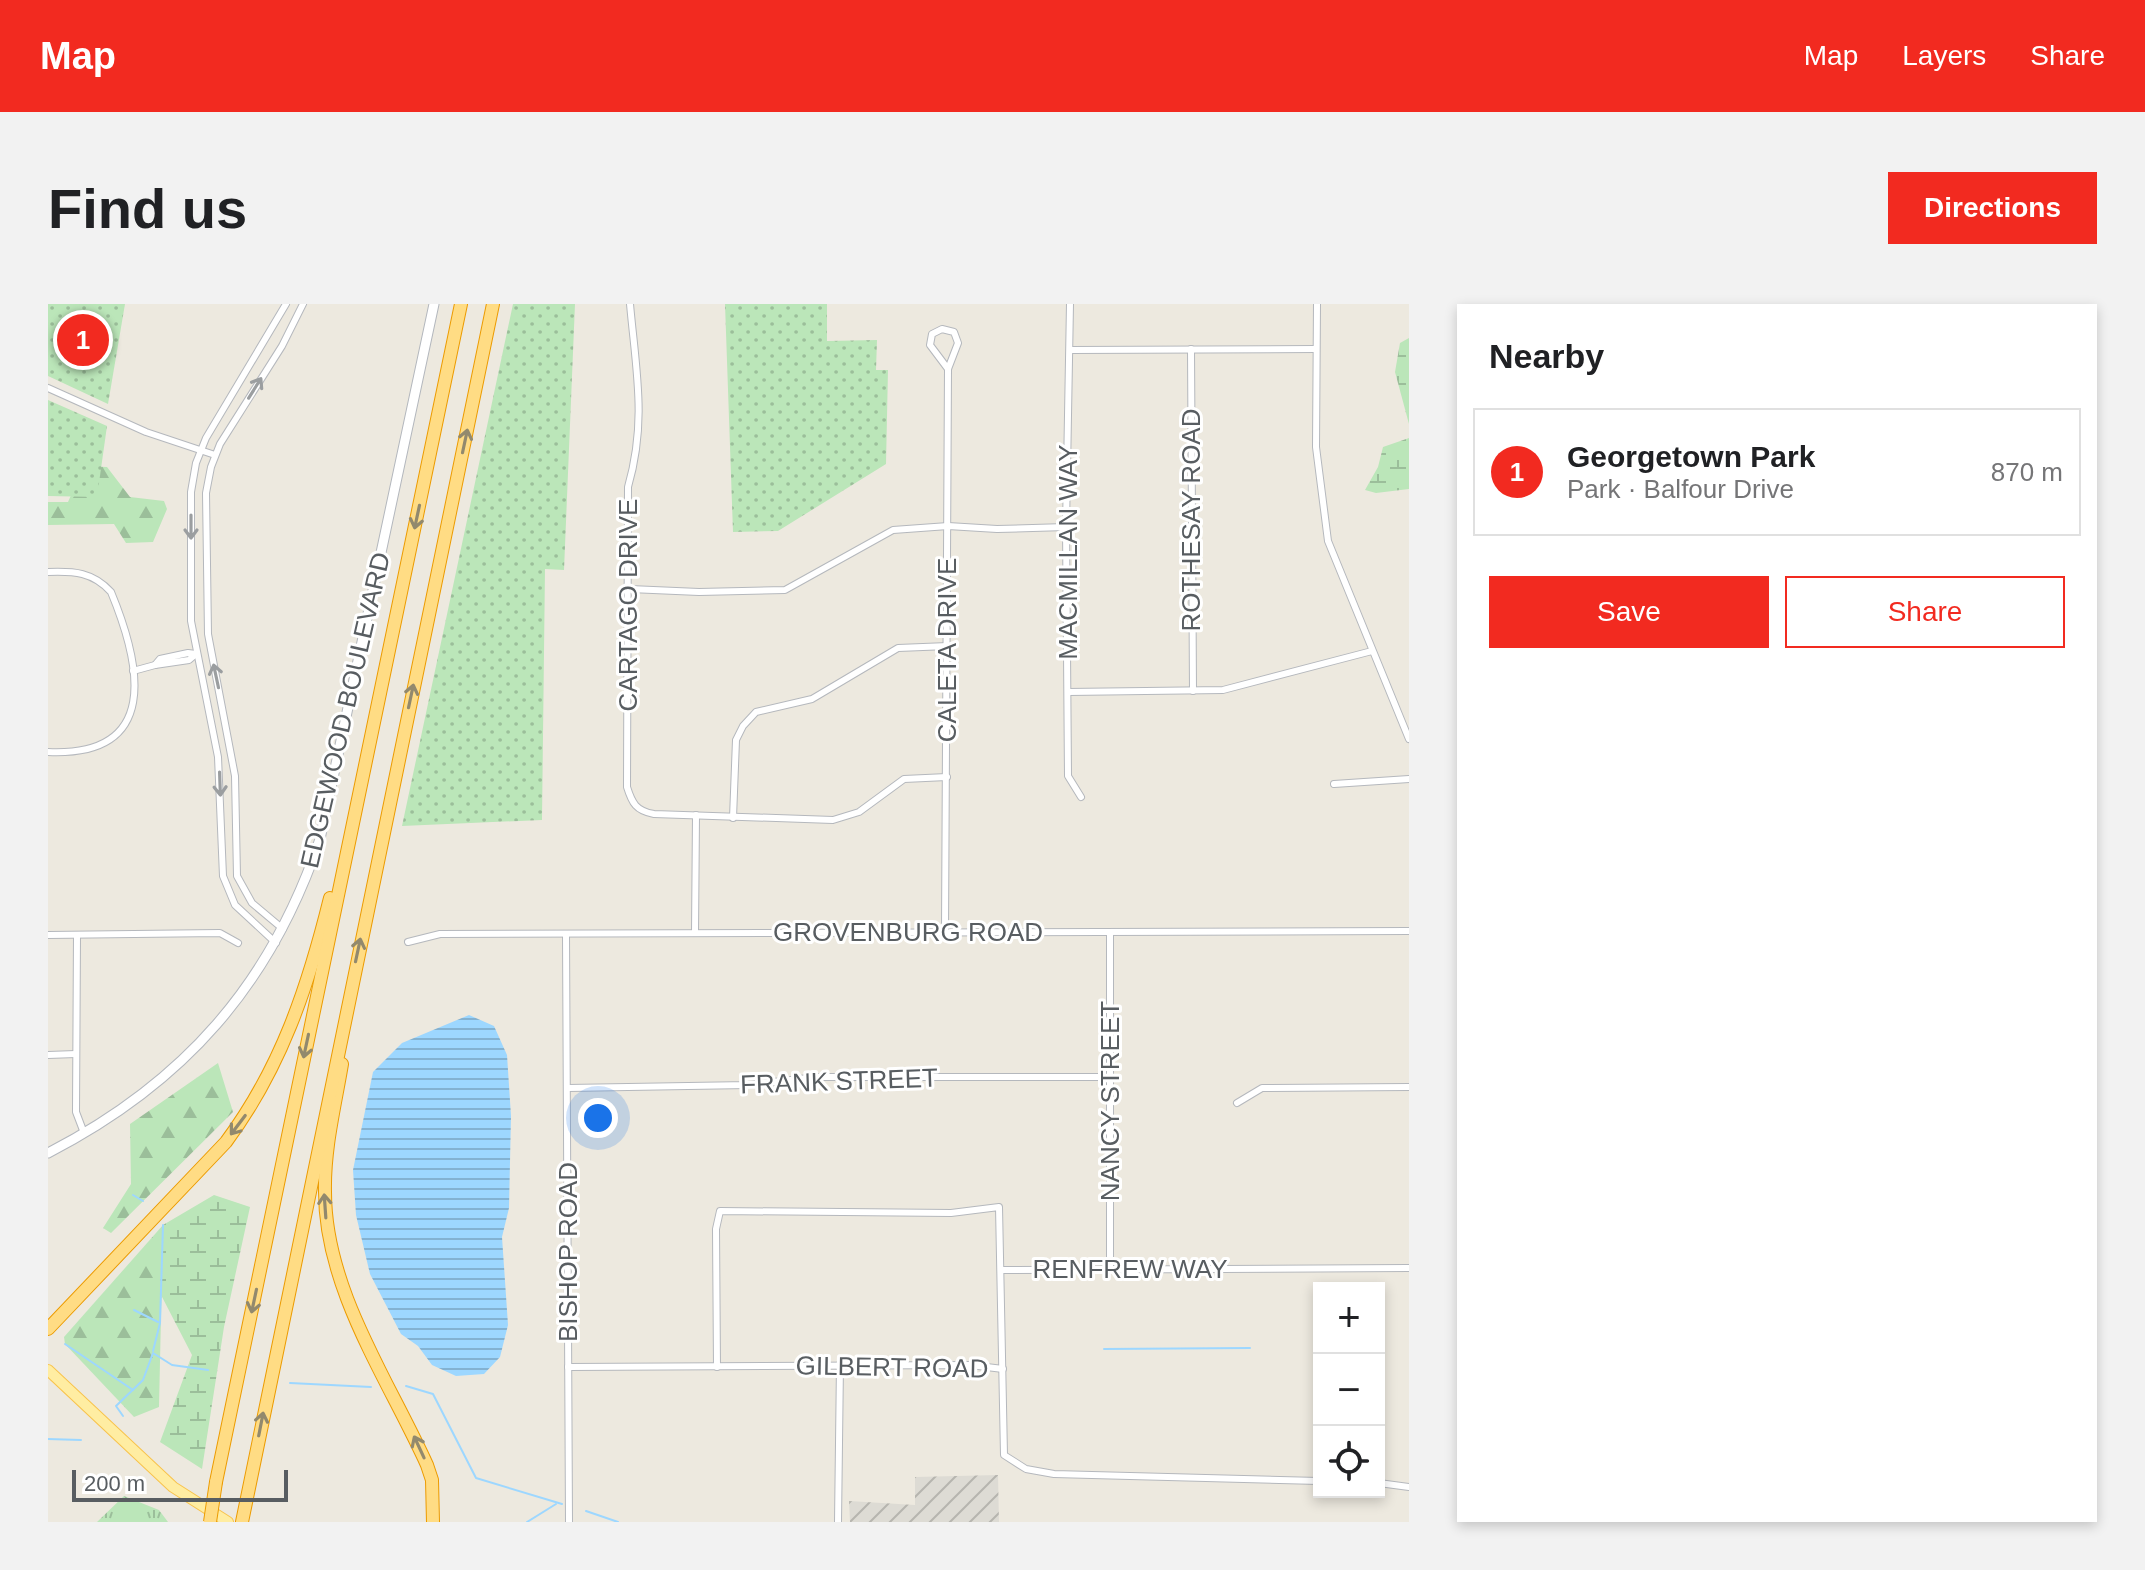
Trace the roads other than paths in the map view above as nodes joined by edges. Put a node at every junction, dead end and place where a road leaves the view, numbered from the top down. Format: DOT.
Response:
graph roads {
  1 [pos="286,304"];
  2 [pos="303,304"];
  3 [pos="434,304"];
  4 [pos="461,304"];
  5 [pos="493,304"];
  6 [pos="630,304"];
  7 [pos="1070,304"];
  8 [pos="1317,304"];
  9 [pos="1191,349"];
  10 [pos="1316,349"];
  11 [pos="1070,350"];
  12 [pos="948,369"];
  13 [pos="48,388"];
  14 [pos="200,450"];
  15 [pos="215,455"];
  16 [pos="948,526"];
  17 [pos="1066,527"];
  18 [pos="48,572"];
  19 [pos="630,589"];
  20 [pos="948,646"];
  21 [pos="1372,651"];
  22 [pos="196,654"];
  23 [pos="133,671"];
  24 [pos="1193,691"];
  25 [pos="1068,692"];
  26 [pos="377,709"];
  27 [pos="1409,739"];
  28 [pos="48,752"];
  29 [pos="947,777"];
  30 [pos="1409,779"];
  31 [pos="1334,784"];
  32 [pos="1081,797"];
  33 [pos="696,815"];
  34 [pos="733,818"];
  35 [pos="283,929"];
  36 [pos="945,931"];
  37 [pos="1409,931"];
  38 [pos="695,933"];
  39 [pos="1110,933"];
  40 [pos="48,935"];
  41 [pos="77,935"];
  42 [pos="566,935"];
  43 [pos="408,942"];
  44 [pos="238,943"];
  45 [pos="276,943"];
  46 [pos="347,1001"];
  47 [pos="76,1054"];
  48 [pos="48,1055"];
  49 [pos="1111,1077"];
  50 [pos="1409,1087"];
  51 [pos="568,1088"];
  52 [pos="1237,1103"];
  53 [pos="84,1134"];
  54 [pos="48,1153"];
  55 [pos="1409,1268"];
  56 [pos="1110,1269"];
  57 [pos="1002,1270"];
  58 [pos="48,1329"];
  59 [pos="840,1364"];
  60 [pos="568,1367"];
  61 [pos="717,1367"];
  62 [pos="1003,1369"];
  63 [pos="48,1370"];
  64 [pos="1313,1481"];
  65 [pos="1385,1484"];
  66 [pos="1409,1487"];
  67 [pos="210,1522"];
  68 [pos="228,1522"];
  69 [pos="242,1522"];
  70 [pos="433,1522"];
  71 [pos="569,1522"];
  72 [pos="838,1522"];
  1 -- 14 [label="street"];
  15 -- 2 [label="street, one-way"];
  3 -- 35 [label="street, EDGEWOOD BOULEVARD"];
  4 -- 26 [label="highway, one-way"];
  46 -- 5 [label="highway, one-way"];
  6 -- 19 [label="street, CARTAGO DRIVE"];
  7 -- 11 [label="street, MACMILLAN WAY"];
  8 -- 10 [label="street"];
  9 -- 10 [label="street"];
  9 -- 11 [label="street"];
  9 -- 24 [label="street, ROTHESAY ROAD"];
  10 -- 21 [label="street"];
  11 -- 17 [label="street, MACMILLAN WAY"];
  12 -- 12 [label="street, CALETA DRIVE"];
  12 -- 16 [label="street, CALETA DRIVE"];
  13 -- 14 [label="street"];
  14 -- 15 [label="street"];
  14 -- 22 [label="street, one-way"];
  35 -- 15 [label="street, one-way"];
  16 -- 17 [label="street"];
  16 -- 19 [label="street"];
  16 -- 20 [label="street, CALETA DRIVE"];
  17 -- 25 [label="street, MACMILLAN WAY"];
  18 -- 23 [label="street"];
  19 -- 33 [label="street, CARTAGO DRIVE"];
  20 -- 29 [label="street, CALETA DRIVE"];
  20 -- 34 [label="street"];
  21 -- 24 [label="street"];
  21 -- 27 [label="street"];
  22 -- 23 [label="street"];
  22 -- 45 [label="street, one-way"];
  23 -- 28 [label="street"];
  24 -- 25 [label="street"];
  25 -- 32 [label="street, MACMILLAN WAY"];
  26 -- 58 [label="highway, one-way"];
  26 -- 67 [label="highway, one-way, bridge"];
  29 -- 34 [label="street"];
  29 -- 36 [label="street, CALETA DRIVE"];
  30 -- 31 [label="street"];
  33 -- 34 [label="street"];
  33 -- 38 [label="street"];
  35 -- 45 [label="street, EDGEWOOD BOULEVARD"];
  36 -- 38 [label="street, GROVENBURG ROAD"];
  36 -- 39 [label="street, GROVENBURG ROAD"];
  37 -- 39 [label="street, GROVENBURG ROAD"];
  38 -- 42 [label="street, GROVENBURG ROAD"];
  39 -- 49 [label="street, NANCY STREET"];
  40 -- 41 [label="street"];
  41 -- 44 [label="street"];
  41 -- 47 [label="street"];
  42 -- 43 [label="street, GROVENBURG ROAD"];
  42 -- 51 [label="street, BISHOP ROAD"];
  45 -- 53 [label="street, EDGEWOOD BOULEVARD"];
  69 -- 46 [label="highway, one-way"];
  70 -- 46 [label="highway, one-way"];
  47 -- 48 [label="street"];
  47 -- 53 [label="street"];
  49 -- 51 [label="street, FRANK STREET"];
  49 -- 56 [label="street, NANCY STREET"];
  50 -- 52 [label="street"];
  51 -- 60 [label="street, BISHOP ROAD"];
  53 -- 54 [label="street, EDGEWOOD BOULEVARD"];
  55 -- 56 [label="street, RENFREW WAY"];
  56 -- 57 [label="street, RENFREW WAY"];
  57 -- 61 [label="street, RENFREW WAY"];
  57 -- 62 [label="street"];
  59 -- 61 [label="street, GILBERT ROAD"];
  59 -- 62 [label="street, GILBERT ROAD"];
  59 -- 72 [label="street"];
  60 -- 61 [label="street, GILBERT ROAD"];
  60 -- 71 [label="street, BISHOP ROAD"];
  62 -- 64 [label="street, GILBERT ROAD"];
  63 -- 68 [label="main road"];
  65 -- 66 [label="street"];
}
